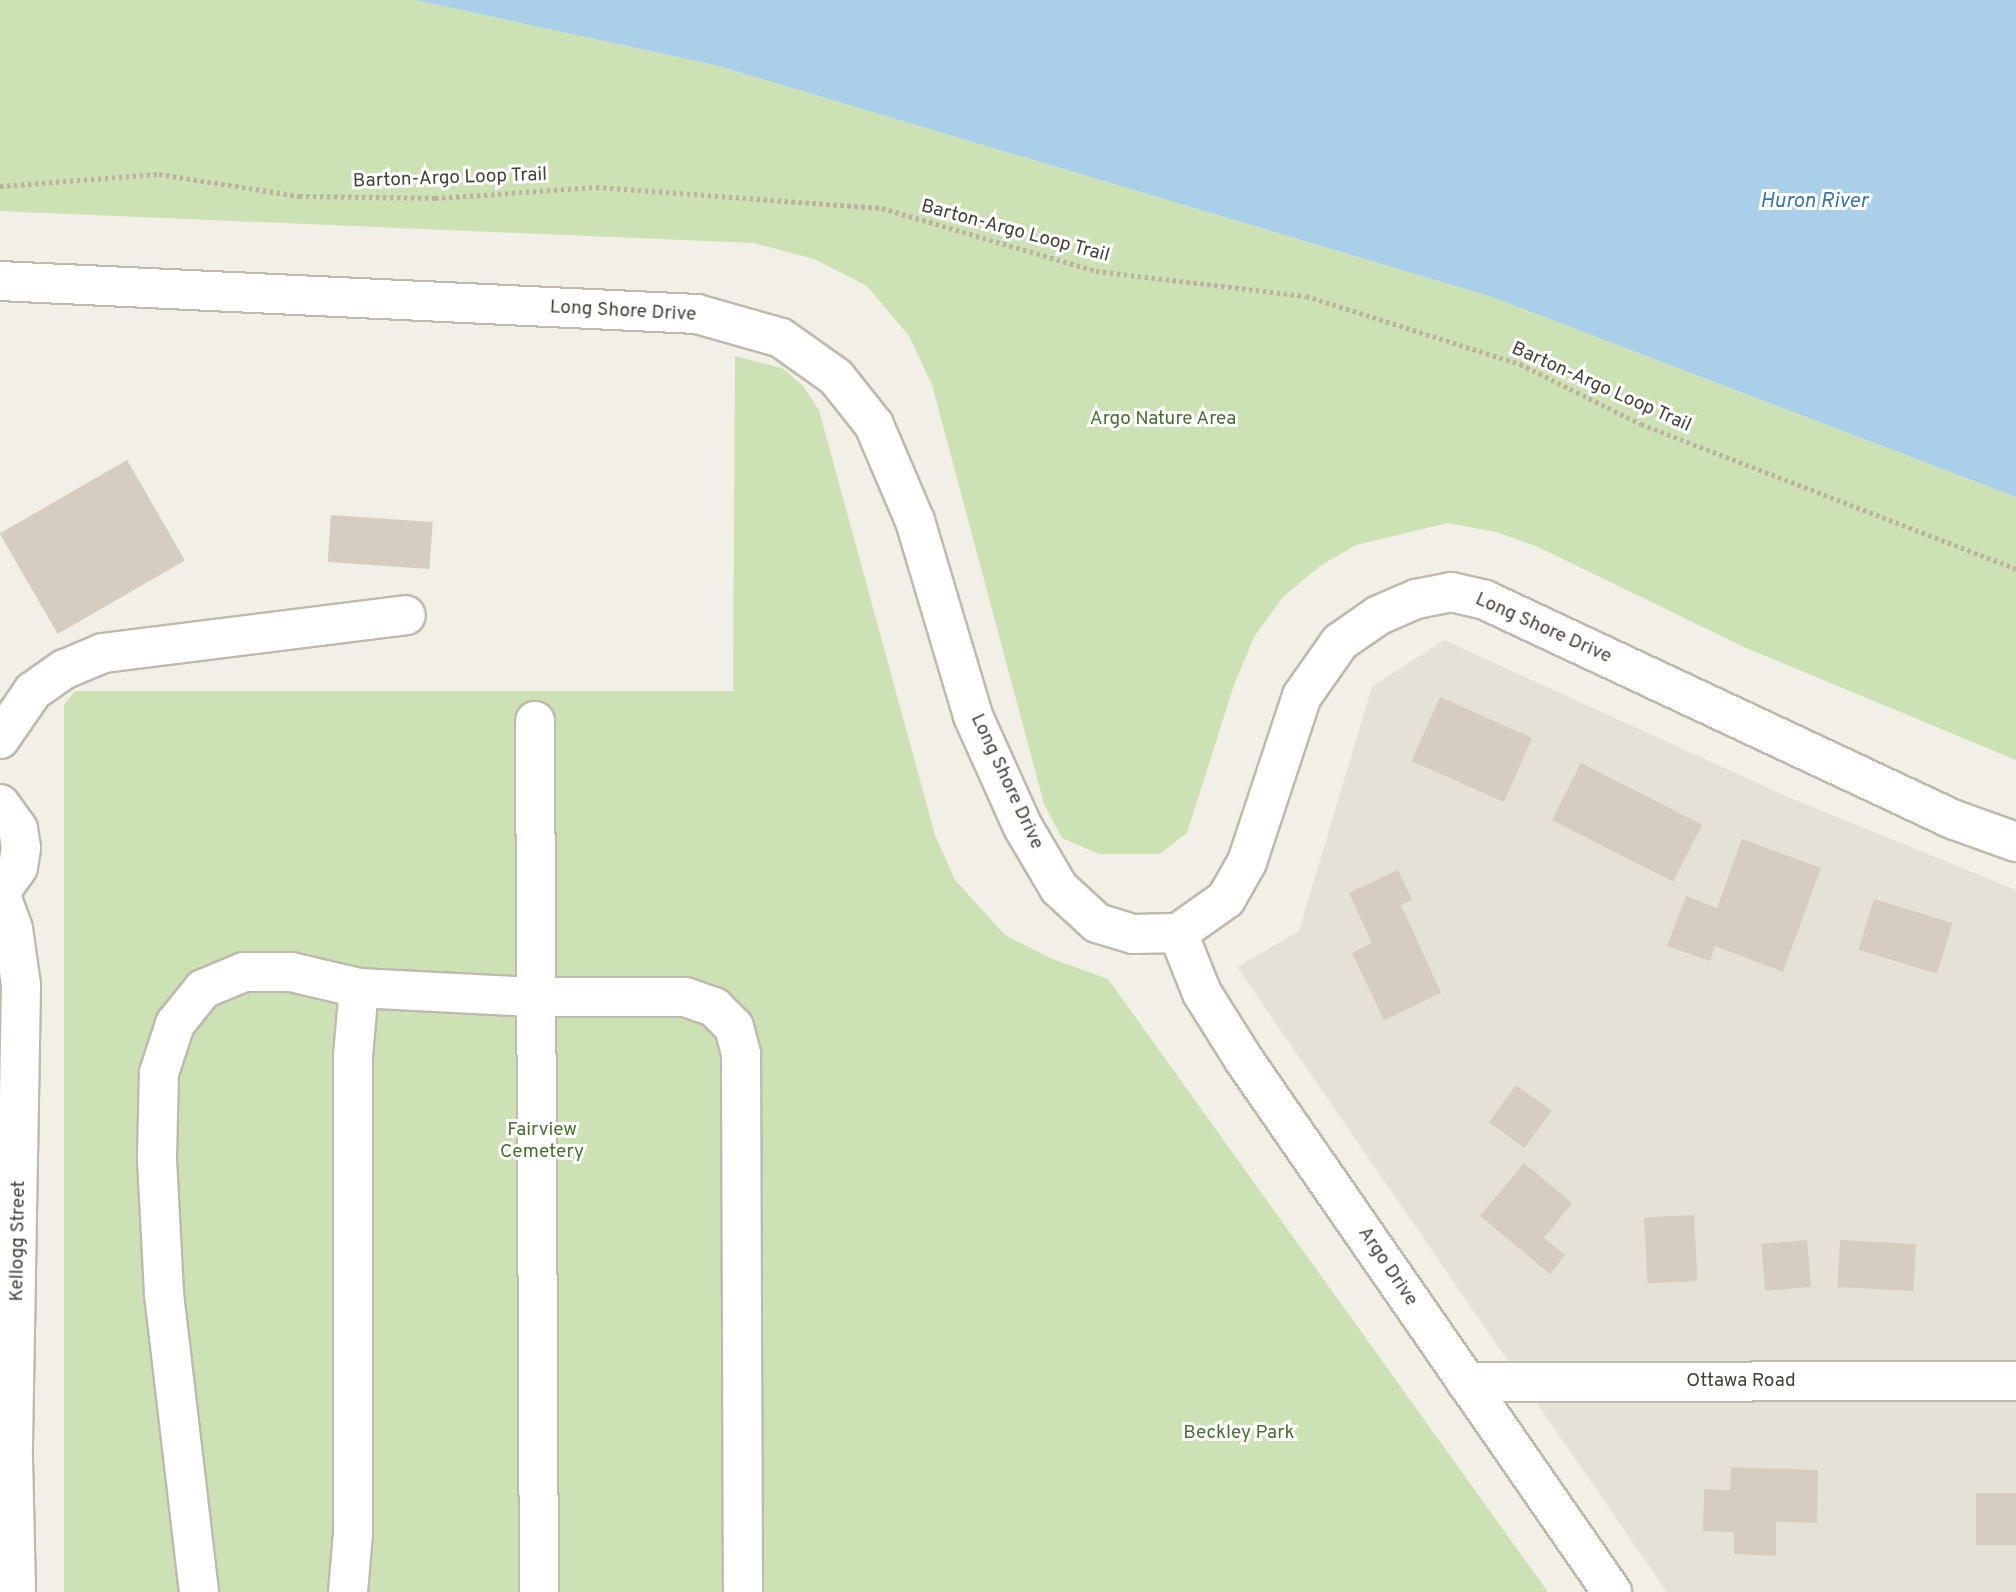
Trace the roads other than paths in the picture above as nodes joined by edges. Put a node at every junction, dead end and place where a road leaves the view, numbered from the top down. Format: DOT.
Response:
graph roads {
  1 [pos="0,281"];
  2 [pos="406,615"];
  3 [pos="535,721"];
  4 [pos="0,739"];
  5 [pos="0,804"];
  6 [pos="2016,842"];
  7 [pos="0,893"];
  8 [pos="1178,933"];
  9 [pos="359,988"];
  10 [pos="539,997"];
  11 [pos="10,1192"];
  12 [pos="2016,1381"];
  13 [pos="1466,1382"];
  14 [pos="7,1459"];
  15 [pos="16,1592"];
  16 [pos="199,1592"];
  17 [pos="348,1592"];
  18 [pos="539,1592"];
  19 [pos="743,1592"];
  20 [pos="1612,1592"];
  1 -- 8 [label="street, Long Shore Drive"];
  2 -- 4 [label="street"];
  3 -- 10 [label="street"];
  5 -- 7 [label="street, Kellogg Street"];
  6 -- 8 [label="street, Long Shore Drive"];
  7 -- 11 [label="street, Kellogg Street"];
  8 -- 13 [label="street, Argo Drive"];
  9 -- 10 [label="street"];
  9 -- 16 [label="street"];
  9 -- 17 [label="street"];
  10 -- 18 [label="street"];
  10 -- 19 [label="street"];
  11 -- 14 [label="street, Kellogg Street"];
  12 -- 13 [label="street, Ottawa Road"];
  13 -- 20 [label="street, Argo Drive"];
  14 -- 15 [label="street, Kellogg Street"];
}
